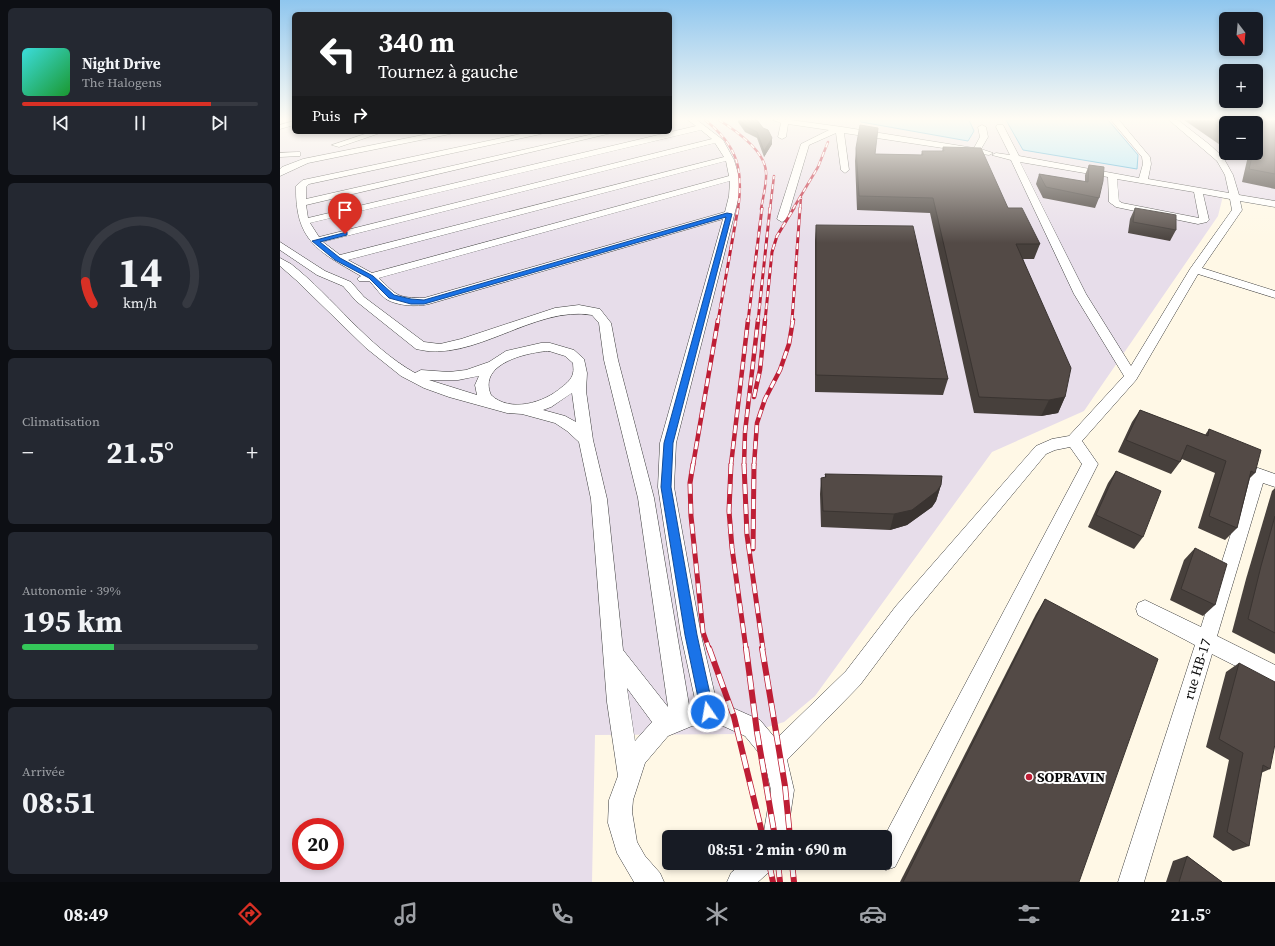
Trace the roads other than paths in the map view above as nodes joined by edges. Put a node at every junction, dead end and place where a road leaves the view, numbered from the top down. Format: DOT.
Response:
graph roads {
  1 [pos="294,161"];
  2 [pos="306,161"];
  3 [pos="404,161"];
  4 [pos="484,161"];
  5 [pos="549,161"];
  6 [pos="634,161"];
  7 [pos="717,161"];
  8 [pos="730,161"];
  9 [pos="800,161"];
  10 [pos="844,161"];
  11 [pos="1016,161"];
  12 [pos="1033,161"];
  13 [pos="1147,161"];
  14 [pos="1221,161"];
  15 [pos="290,162"];
  16 [pos="280,165"];
  17 [pos="845,170"];
  18 [pos="280,173"];
  19 [pos="1112,176"];
  20 [pos="735,177"];
  21 [pos="1143,181"];
  22 [pos="1198,191"];
  23 [pos="1234,197"];
  24 [pos="300,203"];
  25 [pos="1275,204"];
  26 [pos="729,214"];
  27 [pos="782,219"];
  28 [pos="304,222"];
  29 [pos="315,241"];
  30 [pos="280,245"];
  31 [pos="337,259"];
  32 [pos="280,261"];
  33 [pos="1195,269"];
  34 [pos="371,277"];
  35 [pos="347,284"];
  36 [pos="1275,295"];
  37 [pos="497,362"];
  38 [pos="395,367"];
  39 [pos="579,376"];
  40 [pos="1131,377"];
  41 [pos="491,403"];
  42 [pos="514,410"];
  43 [pos="586,440"];
  44 [pos="1074,441"];
  45 [pos="1275,481"];
  46 [pos="1145,609"];
  47 [pos="1206,641"];
  48 [pos="614,654"];
  49 [pos="1275,676"];
  50 [pos="708,712"];
  51 [pos="674,721"];
  52 [pos="775,756"];
  53 [pos="628,773"];
  54 [pos="777,830"];
  55 [pos="892,846"];
  56 [pos="753,870"];
  57 [pos="651,882"];
  58 [pos="740,882"];
  59 [pos="1131,882"];
  1 -- 15 [label="street"];
  2 -- 18 [label="street"];
  3 -- 24 [label="street"];
  4 -- 24 [label="street"];
  5 -- 28 [label="street"];
  6 -- 29 [label="street"];
  7 -- 31 [label="street"];
  8 -- 20 [label="street"];
  9 -- 27 [label="street"];
  10 -- 17 [label="street"];
  11 -- 40 [label="street"];
  12 -- 19 [label="street"];
  13 -- 21 [label="street"];
  14 -- 23 [label="street"];
  15 -- 16 [label="street"];
  19 -- 21 [label="street"];
  19 -- 22 [label="street"];
  20 -- 26 [label="street"];
  20 -- 34 [label="street"];
  21 -- 22 [label="street"];
  22 -- 23 [label="street"];
  23 -- 25 [label="street"];
  23 -- 33 [label="street"];
  24 -- 28 [label="street"];
  26 -- 34 [label="street"];
  26 -- 50 [label="street"];
  28 -- 29 [label="street"];
  29 -- 31 [label="street"];
  30 -- 35 [label="street"];
  31 -- 34 [label="street"];
  32 -- 38 [label="street"];
  33 -- 36 [label="street"];
  33 -- 40 [label="street"];
  34 -- 35 [label="street"];
  35 -- 51 [label="street"];
  37 -- 38 [label="street"];
  37 -- 39 [label="street"];
  37 -- 41 [label="street"];
  38 -- 41 [label="street"];
  39 -- 42 [label="street"];
  39 -- 43 [label="street"];
  40 -- 44 [label="street"];
  41 -- 42 [label="street"];
  42 -- 43 [label="street"];
  43 -- 48 [label="street"];
  44 -- 52 [label="street"];
  44 -- 55 [label="street"];
  45 -- 47 [label="street, rue HB-17"];
  46 -- 47 [label="street"];
  47 -- 49 [label="street"];
  47 -- 59 [label="street, rue HB-17"];
  48 -- 51 [label="street"];
  48 -- 53 [label="street"];
  50 -- 51 [label="street"];
  50 -- 52 [label="street"];
  51 -- 53 [label="street"];
  52 -- 54 [label="street"];
  53 -- 57 [label="street"];
  56 -- 58 [label="street"];
}
